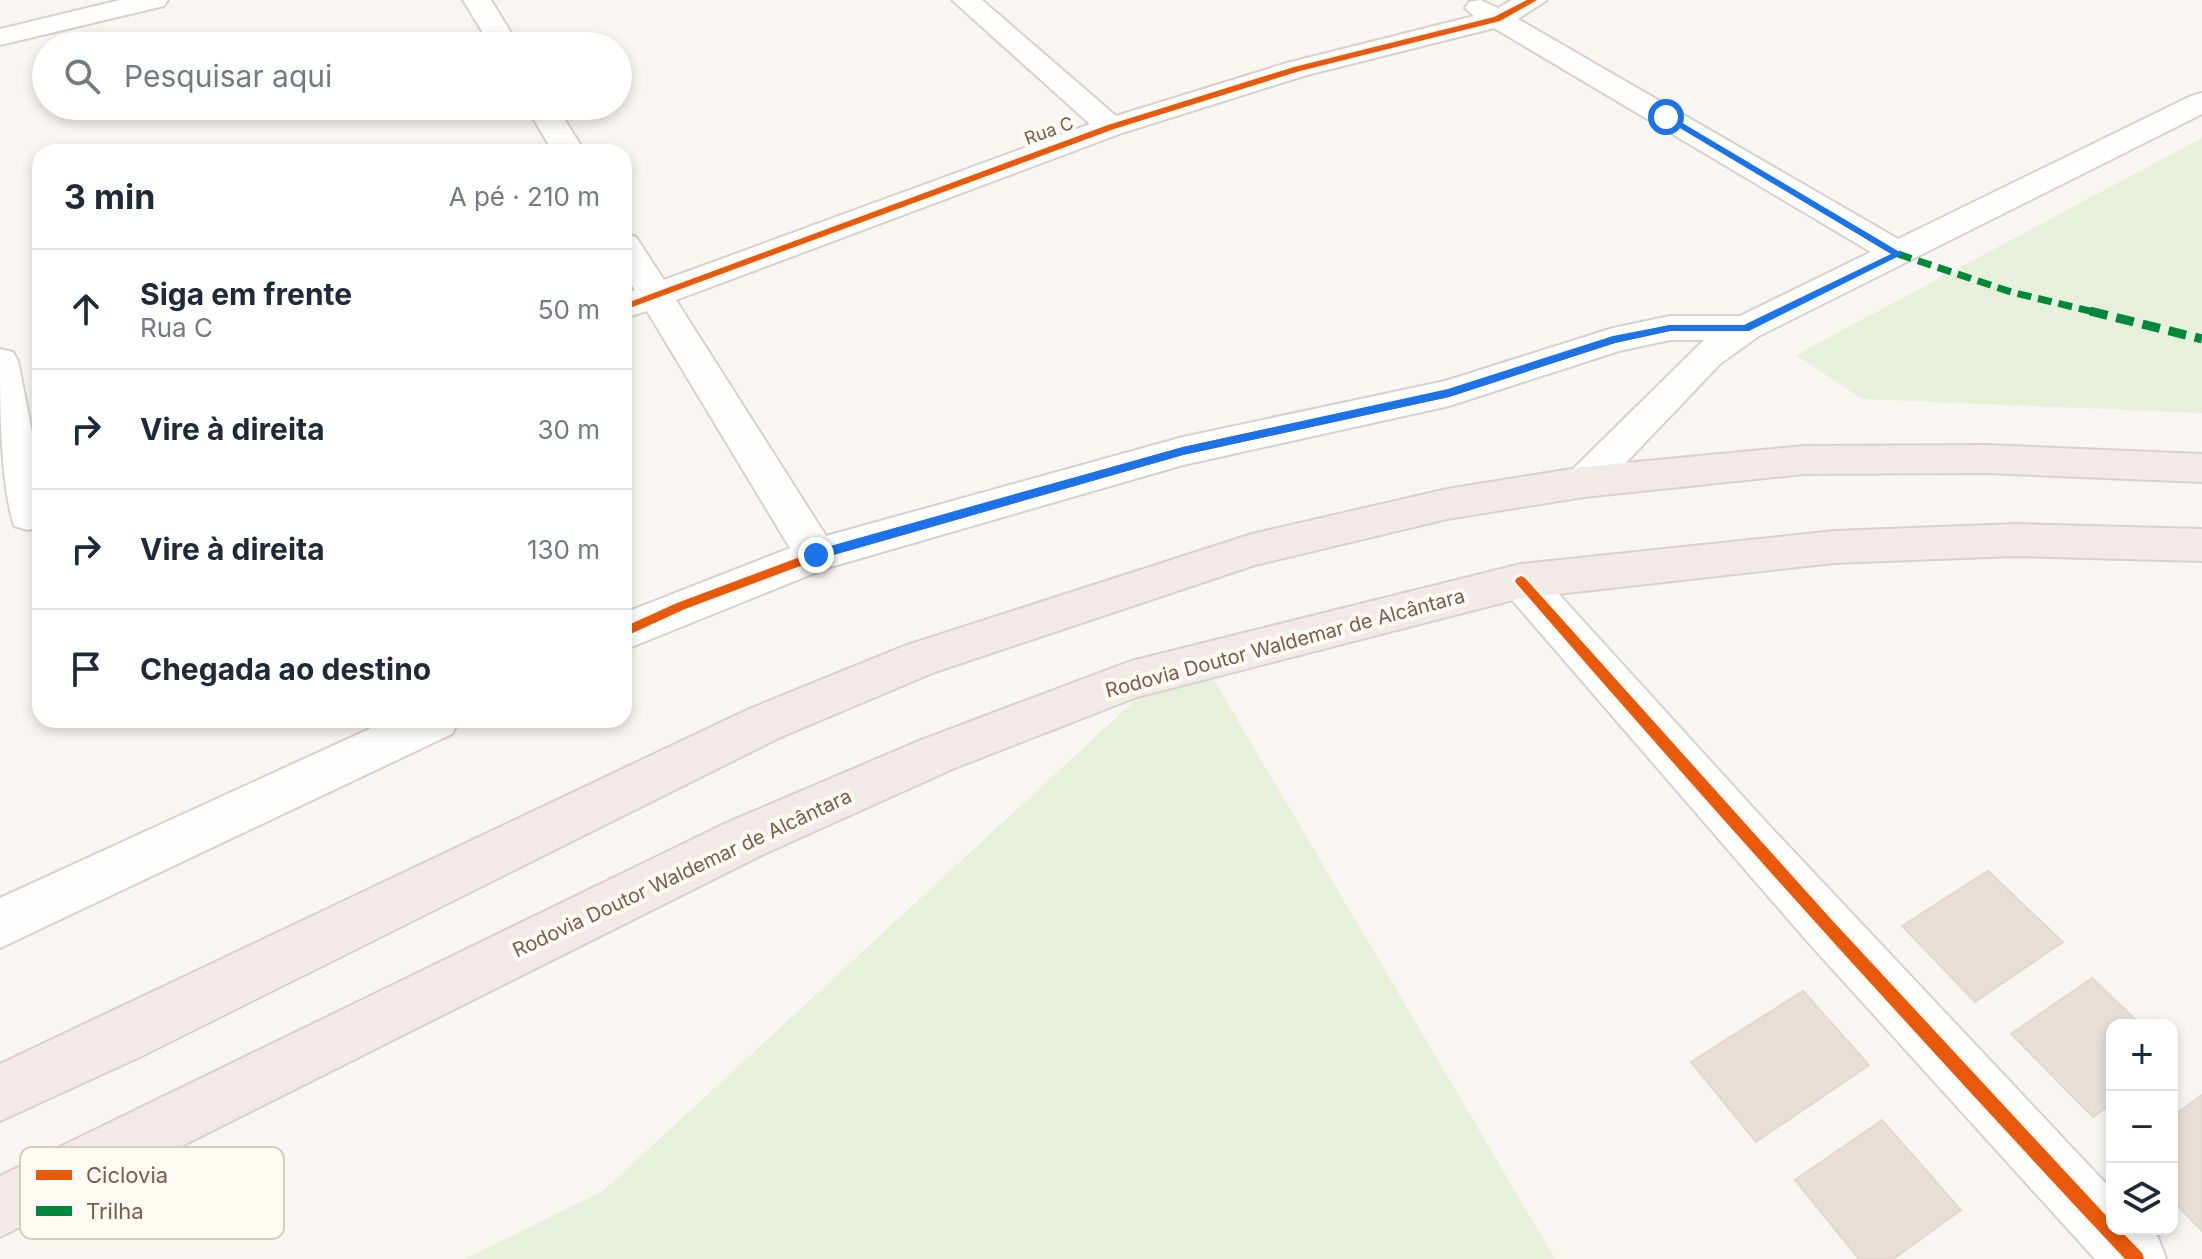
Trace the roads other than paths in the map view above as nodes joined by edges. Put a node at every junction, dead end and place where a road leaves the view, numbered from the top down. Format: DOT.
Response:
graph roads {
  1 [pos="154,0"];
  2 [pos="477,0"];
  3 [pos="966,0"];
  4 [pos="1467,0"];
  5 [pos="1533,0"];
  6 [pos="1497,19"];
  7 [pos="496,32"];
  8 [pos="0,37"];
  9 [pos="2202,102"];
  10 [pos="550,120"];
  11 [pos="1111,127"];
  12 [pos="564,144"];
  13 [pos="1898,254"];
  14 [pos="632,272"];
  15 [pos="640,301"];
  16 [pos="1746,328"];
  17 [pos="0,361"];
  18 [pos="2202,468"];
  19 [pos="1584,482"];
  20 [pos="23,517"];
  21 [pos="2202,545"];
  22 [pos="816,555"];
  23 [pos="1521,581"];
  24 [pos="632,628"];
  25 [pos="419,728"];
  26 [pos="0,924"];
  27 [pos="0,1093"];
  28 [pos="121,1147"];
  29 [pos="20,1197"];
  30 [pos="0,1207"];
  31 [pos="2136,1259"];
  1 -- 8 [label="street"];
  2 -- 7 [label="street"];
  3 -- 11 [label="street"];
  4 -- 6 [label="street"];
  5 -- 6 [label="street, Rua C"];
  6 -- 11 [label="street, Rua C"];
  6 -- 13 [label="street"];
  9 -- 13 [label="street"];
  10 -- 12 [label="street"];
  11 -- 15 [label="street, Rua C"];
  13 -- 16 [label="street"];
  14 -- 15 [label="street"];
  15 -- 22 [label="street"];
  16 -- 19 [label="street"];
  16 -- 22 [label="street"];
  17 -- 20 [label="street"];
  18 -- 19 [label="highway"];
  19 -- 27 [label="highway"];
  21 -- 23 [label="highway, Rodovia Doutor Waldemar de Alcântara"];
  22 -- 24 [label="street"];
  23 -- 28 [label="highway, Rodovia Doutor Waldemar de Alcântara"];
  23 -- 31 [label="street"];
  25 -- 26 [label="street"];
  29 -- 30 [label="highway, Rodovia Doutor Waldemar de Alcântara"];
}
